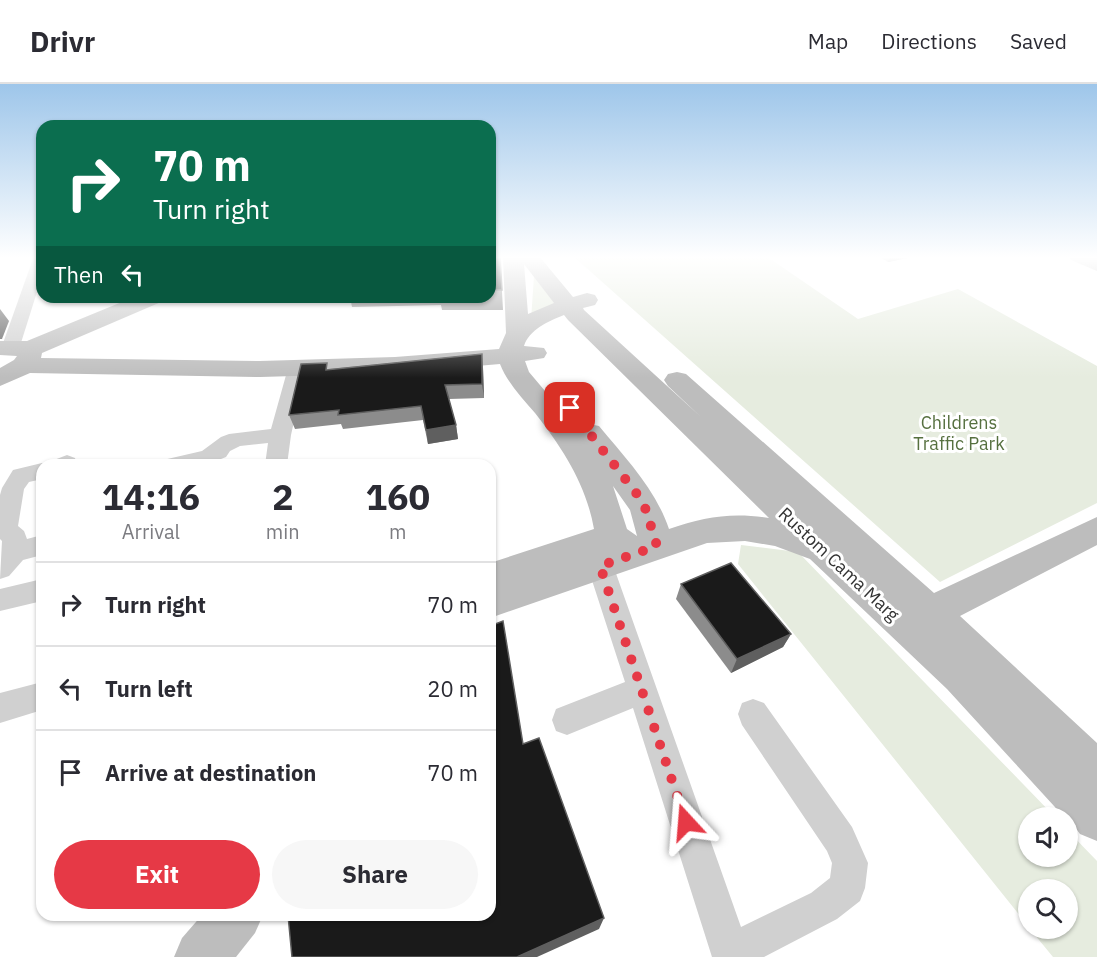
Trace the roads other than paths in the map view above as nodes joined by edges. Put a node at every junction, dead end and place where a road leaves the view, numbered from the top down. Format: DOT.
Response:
graph roads {
  1 [pos="30,297"];
  2 [pos="517,297"];
  3 [pos="574,297"];
  4 [pos="578,297"];
  5 [pos="138,303"];
  6 [pos="584,306"];
  7 [pos="521,348"];
  8 [pos="16,352"];
  9 [pos="297,368"];
  10 [pos="0,378"];
  11 [pos="280,435"];
  12 [pos="199,459"];
  13 [pos="277,459"];
  14 [pos="36,472"];
  15 [pos="2,530"];
  16 [pos="1097,530"];
  17 [pos="36,548"];
  18 [pos="626,550"];
  19 [pos="831,558"];
  20 [pos="7,561"];
  21 [pos="496,577"];
  22 [pos="36,591"];
  23 [pos="0,600"];
  24 [pos="496,601"];
  25 [pos="930,613"];
  26 [pos="641,690"];
  27 [pos="36,698"];
  28 [pos="0,708"];
  29 [pos="753,714"];
  30 [pos="567,720"];
  31 [pos="1097,774"];
  32 [pos="1097,817"];
  33 [pos="232,921"];
  34 [pos="731,955"];
  35 [pos="201,957"];
  1 -- 8 [label="street"];
  2 -- 7 [label="street"];
  3 -- 6 [label="street, Rustom Cama Marg"];
  4 -- 6 [label="street, Rustom Cama Marg"];
  5 -- 8 [label="street"];
  6 -- 7 [label="street"];
  6 -- 19 [label="street, Rustom Cama Marg"];
  6 -- 25 [label="street, Rustom Cama Marg"];
  7 -- 9 [label="street"];
  7 -- 18 [label="street"];
  7 -- 18 [label="street"];
  8 -- 9 [label="street"];
  8 -- 10 [label="street"];
  9 -- 11 [label="street"];
  11 -- 12 [label="street"];
  11 -- 13 [label="street"];
  14 -- 15 [label="street"];
  15 -- 20 [label="street"];
  16 -- 25 [label="street"];
  17 -- 20 [label="street"];
  18 -- 19 [label="street"];
  18 -- 21 [label="street"];
  18 -- 24 [label="street"];
  18 -- 26 [label="street"];
  19 -- 32 [label="street, Rustom Cama Marg"];
  22 -- 23 [label="street"];
  25 -- 31 [label="street, Rustom Cama Marg"];
  26 -- 30 [label="street"];
  26 -- 34 [label="street"];
  27 -- 28 [label="street"];
  29 -- 34 [label="street"];
  33 -- 35 [label="street"];
}
